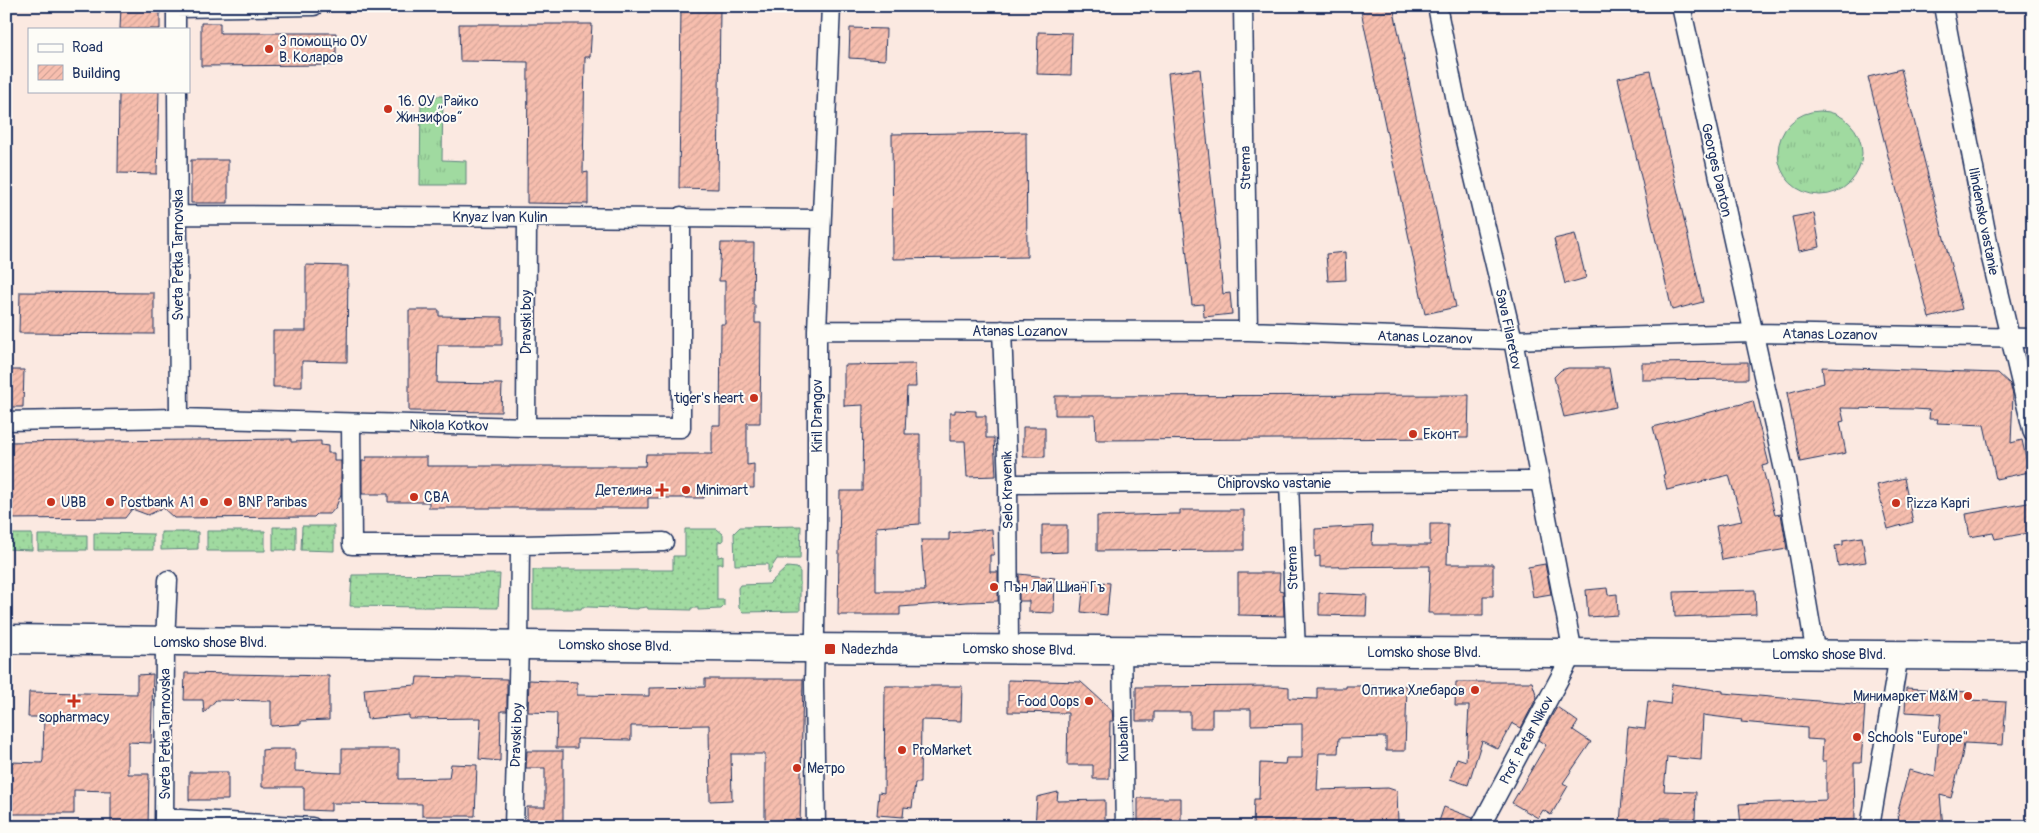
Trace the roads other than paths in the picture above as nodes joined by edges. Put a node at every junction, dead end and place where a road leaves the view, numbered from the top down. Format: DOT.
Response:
graph roads {
  1 [pos="314,6"];
  2 [pos="831,6"];
  3 [pos="1243,6"];
  4 [pos="1437,6"];
  5 [pos="1681,6"];
  6 [pos="1943,6"];
  7 [pos="176,7"];
  8 [pos="176,28"];
  9 [pos="177,92"];
  10 [pos="178,214"];
  11 [pos="681,216"];
  12 [pos="527,217"];
  13 [pos="820,219"];
  14 [pos="817,330"];
  15 [pos="1002,330"];
  16 [pos="1248,331"];
  17 [pos="1753,333"];
  18 [pos="2009,337"];
  19 [pos="2033,338"];
  20 [pos="1513,340"];
  21 [pos="179,418"];
  22 [pos="6,421"];
  23 [pos="351,423"];
  24 [pos="2032,423"];
  25 [pos="526,427"];
  26 [pos="1540,480"];
  27 [pos="1289,483"];
  28 [pos="1008,484"];
  29 [pos="664,542"];
  30 [pos="520,545"];
  31 [pos="168,580"];
  32 [pos="6,639"];
  33 [pos="166,641"];
  34 [pos="519,644"];
  35 [pos="814,647"];
  36 [pos="1009,650"];
  37 [pos="1122,650"];
  38 [pos="1296,652"];
  39 [pos="1573,653"];
  40 [pos="1816,655"];
  41 [pos="1899,655"];
  42 [pos="2033,656"];
  43 [pos="164,822"];
  44 [pos="312,827"];
  45 [pos="514,827"];
  46 [pos="816,827"];
  47 [pos="1125,827"];
  48 [pos="1480,827"];
  49 [pos="1870,827"];
  1 -- 7 [label="street"];
  2 -- 13 [label="street, Kiril Drangov"];
  3 -- 16 [label="street, Strema"];
  4 -- 20 [label="street, Sava Filaretov"];
  5 -- 17 [label="street, Georges Danton"];
  6 -- 18 [label="street, Ilindensko vastanie"];
  7 -- 8 [label="street"];
  9 -- 10 [label="street, Sveta Petka Tarnovska"];
  10 -- 12 [label="street, Knyaz Ivan Kulin"];
  10 -- 21 [label="street, Sveta Petka Tarnovska"];
  11 -- 12 [label="street, Knyaz Ivan Kulin"];
  11 -- 13 [label="street, Knyaz Ivan Kulin"];
  11 -- 25 [label="street, Nikola Kotkov"];
  12 -- 25 [label="street, Dravski boy"];
  13 -- 14 [label="street, Kiril Drangov"];
  14 -- 15 [label="street, Atanas Lozanov"];
  14 -- 35 [label="street, Kiril Drangov"];
  15 -- 16 [label="street, Atanas Lozanov"];
  15 -- 28 [label="street, Selo Kravenik"];
  16 -- 20 [label="street, Atanas Lozanov"];
  17 -- 18 [label="street, Atanas Lozanov"];
  17 -- 20 [label="street, Atanas Lozanov"];
  17 -- 40 [label="street, Georges Danton"];
  18 -- 19 [label="street, Atanas Lozanov"];
  18 -- 24 [label="street, Ilindensko vastanie"];
  20 -- 26 [label="street, Sava Filaretov"];
  21 -- 22 [label="street, Nikola Kotkov"];
  21 -- 23 [label="street, Nikola Kotkov"];
  23 -- 25 [label="street, Nikola Kotkov"];
  23 -- 30 [label="street"];
  26 -- 27 [label="street, Chiprovsko vastanie"];
  26 -- 39 [label="street, Sava Filaretov"];
  27 -- 28 [label="street, Chiprovsko vastanie"];
  27 -- 38 [label="street, Strema"];
  28 -- 36 [label="street, Selo Kravenik"];
  29 -- 30 [label="street"];
  30 -- 34 [label="street, Dravski boy"];
  31 -- 33 [label="street, Sveta Petka Tarnovska"];
  32 -- 33 [label="main road, Lomsko shose Blvd."];
  33 -- 34 [label="main road, Lomsko shose Blvd."];
  33 -- 43 [label="street, Sveta Petka Tarnovska"];
  34 -- 35 [label="main road, Lomsko shose Blvd."];
  34 -- 45 [label="street, Dravski boy"];
  35 -- 36 [label="main road, Lomsko shose Blvd."];
  35 -- 46 [label="street, Kiril Drangov"];
  36 -- 37 [label="main road, Lomsko shose Blvd."];
  37 -- 38 [label="main road, Lomsko shose Blvd."];
  37 -- 47 [label="street, Kubadin"];
  38 -- 39 [label="main road, Lomsko shose Blvd."];
  39 -- 40 [label="main road, Lomsko shose Blvd."];
  39 -- 48 [label="street, Prof. Petar Nikov"];
  40 -- 41 [label="main road, Lomsko shose Blvd."];
  41 -- 42 [label="main road, Lomsko shose Blvd."];
  41 -- 49 [label="street"];
  43 -- 44 [label="street"];
}
